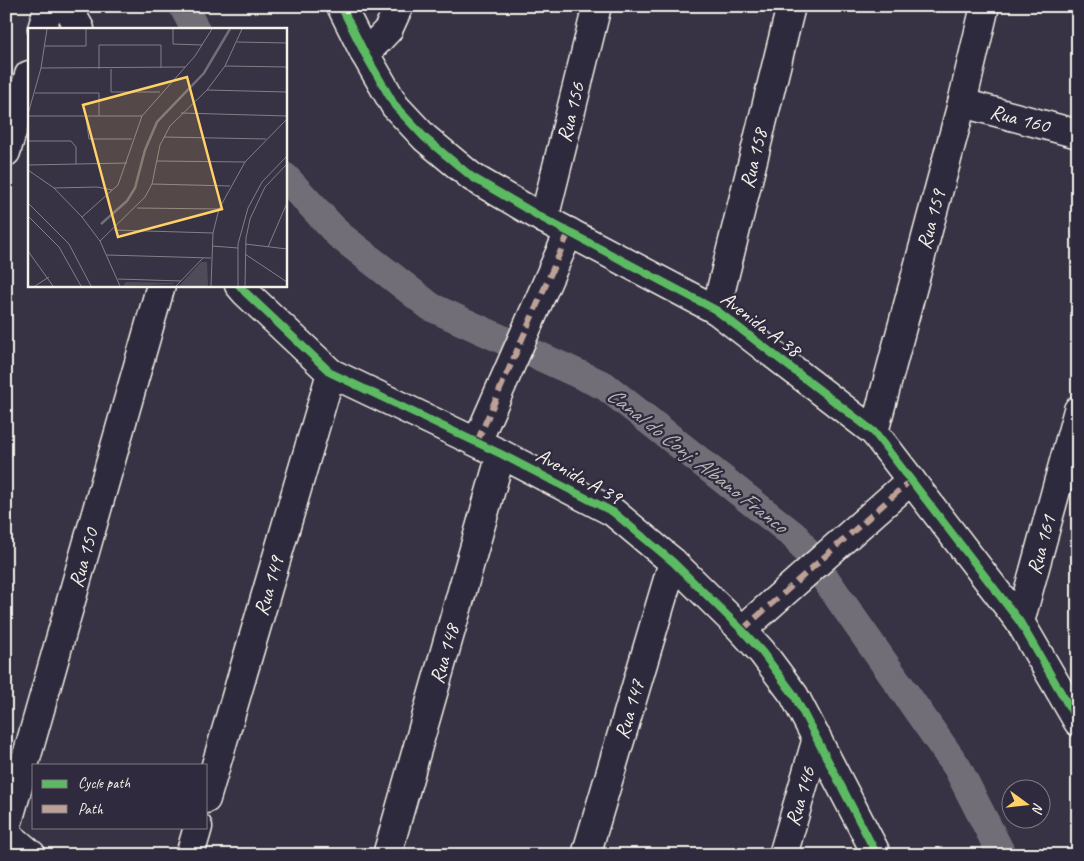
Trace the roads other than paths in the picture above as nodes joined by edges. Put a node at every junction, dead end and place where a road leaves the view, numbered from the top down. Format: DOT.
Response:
graph roads {
  1 [pos="49,6"];
  2 [pos="67,6"];
  3 [pos="341,6"];
  4 [pos="399,6"];
  5 [pos="597,6"];
  6 [pos="791,6"];
  7 [pos="985,6"];
  8 [pos="42,28"];
  9 [pos="79,28"];
  10 [pos="365,54"];
  11 [pos="28,78"];
  12 [pos="962,103"];
  13 [pos="1078,134"];
  14 [pos="6,152"];
  15 [pos="544,219"];
  16 [pos="569,232"];
  17 [pos="160,286"];
  18 [pos="240,286"];
  19 [pos="716,310"];
  20 [pos="331,372"];
  21 [pos="1078,410"];
  22 [pos="874,432"];
  23 [pos="477,442"];
  24 [pos="501,454"];
  25 [pos="911,480"];
  26 [pos="673,562"];
  27 [pos="1020,622"];
  28 [pos="742,630"];
  29 [pos="1078,722"];
  30 [pos="817,738"];
  31 [pos="208,792"];
  32 [pos="6,828"];
  33 [pos="198,828"];
  34 [pos="6,833"];
  35 [pos="32,855"];
  36 [pos="190,855"];
  37 [pos="387,855"];
  38 [pos="586,855"];
  39 [pos="783,855"];
  40 [pos="877,855"];
  1 -- 8 [label="street"];
  2 -- 9 [label="street"];
  3 -- 10 [label="street, Avenida A 38"];
  4 -- 10 [label="street"];
  5 -- 15 [label="street, Rua 156"];
  6 -- 19 [label="street, Rua 158"];
  7 -- 12 [label="street, Rua 159"];
  10 -- 15 [label="street, Avenida A 38"];
  11 -- 14 [label="street"];
  12 -- 13 [label="street, Rua 160"];
  12 -- 22 [label="street, Rua 159"];
  15 -- 16 [label="street, Avenida A 38"];
  16 -- 19 [label="street, Avenida A 38"];
  16 -- 23 [label="street"];
  17 -- 32 [label="street, Rua 150"];
  18 -- 20 [label="street, Avenida A 39"];
  19 -- 22 [label="street, Avenida A 38"];
  20 -- 23 [label="street, Avenida A 39"];
  20 -- 31 [label="street, Rua 149"];
  21 -- 27 [label="street, Rua 161"];
  22 -- 25 [label="street, Avenida A 38"];
  23 -- 24 [label="street, Avenida A 39"];
  24 -- 26 [label="street, Avenida A 39"];
  24 -- 37 [label="street, Rua 148"];
  25 -- 27 [label="street, Avenida A 38"];
  25 -- 28 [label="street"];
  26 -- 28 [label="street, Avenida A 39"];
  26 -- 38 [label="street, Rua 147"];
  27 -- 29 [label="street, Avenida A 38"];
  28 -- 30 [label="street, Avenida A 39"];
  30 -- 39 [label="street, Rua 146"];
  30 -- 40 [label="street, Avenida A 39"];
  33 -- 36 [label="street"];
  34 -- 35 [label="street"];
}
